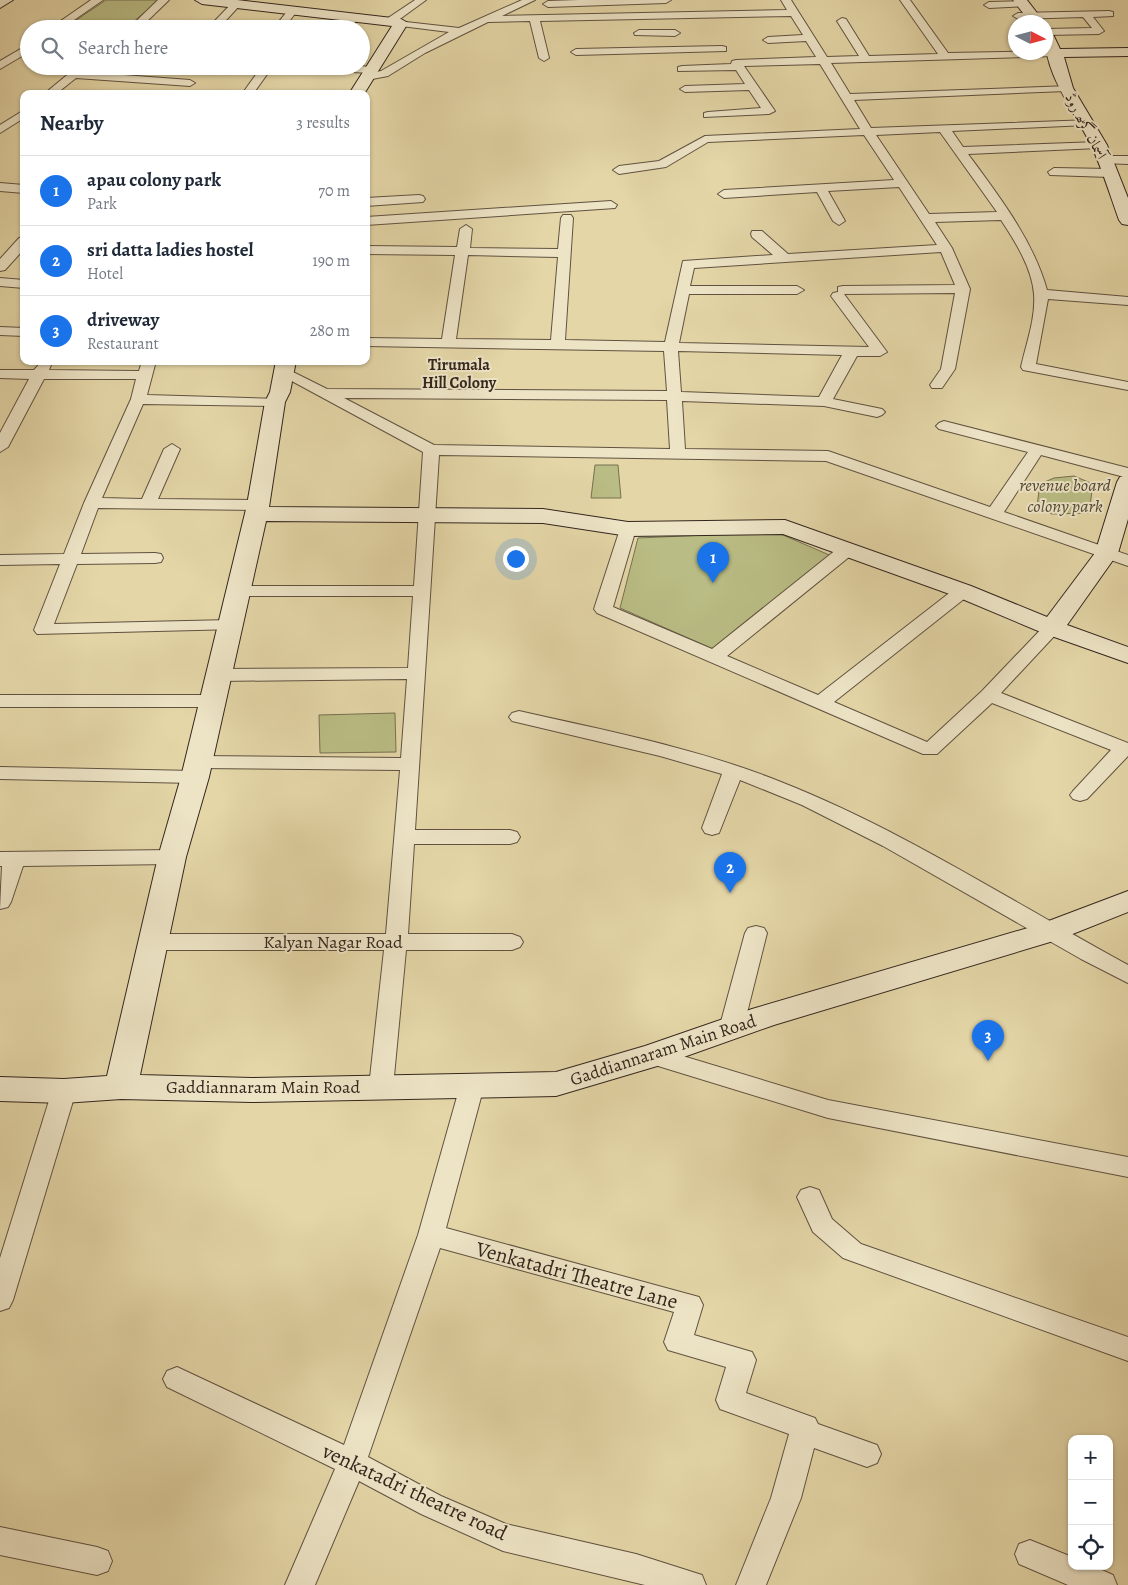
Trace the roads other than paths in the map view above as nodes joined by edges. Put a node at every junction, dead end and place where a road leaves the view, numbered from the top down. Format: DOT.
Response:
graph roads {
  1 [pos="6,0"];
  2 [pos="98,0"];
  3 [pos="164,0"];
  4 [pos="202,0"];
  5 [pos="337,0"];
  6 [pos="421,0"];
  7 [pos="530,0"];
  8 [pos="666,0"];
  9 [pos="704,0"];
  10 [pos="729,0"];
  11 [pos="755,0"];
  12 [pos="786,0"];
  13 [pos="905,0"];
  14 [pos="630,1"];
  15 [pos="0,4"];
  16 [pos="236,4"];
  17 [pos="548,4"];
  18 [pos="988,5"];
  19 [pos="293,10"];
  20 [pos="1026,12"];
  21 [pos="793,13"];
  22 [pos="320,14"];
  23 [pos="737,14"];
  24 [pos="749,14"];
  25 [pos="763,14"];
  26 [pos="1086,14"];
  27 [pos="1109,14"];
  28 [pos="710,15"];
  29 [pos="633,17"];
  30 [pos="485,19"];
  31 [pos="535,19"];
  32 [pos="67,20"];
  33 [pos="143,20"];
  34 [pos="221,20"];
  35 [pos="285,20"];
  36 [pos="339,20"];
  37 [pos="842,20"];
  38 [pos="370,23"];
  39 [pos="395,23"];
  40 [pos="754,28"];
  41 [pos="462,31"];
  42 [pos="675,32"];
  43 [pos="1053,33"];
  44 [pos="809,38"];
  45 [pos="768,40"];
  46 [pos="643,42"];
  47 [pos="595,44"];
  48 [pos="722,49"];
  49 [pos="1053,49"];
  50 [pos="0,50"];
  51 [pos="20,50"];
  52 [pos="636,51"];
  53 [pos="576,52"];
  54 [pos="1128,52"];
  55 [pos="1055,53"];
  56 [pos="20,54"];
  57 [pos="944,55"];
  58 [pos="544,58"];
  59 [pos="866,59"];
  60 [pos="822,60"];
  61 [pos="618,63"];
  62 [pos="0,66"];
  63 [pos="370,70"];
  64 [pos="741,70"];
  65 [pos="681,73"];
  66 [pos="370,74"];
  67 [pos="75,75"];
  68 [pos="261,75"];
  69 [pos="367,75"];
  70 [pos="125,79"];
  71 [pos="190,84"];
  72 [pos="752,86"];
  73 [pos="1066,88"];
  74 [pos="115,89"];
  75 [pos="685,89"];
  76 [pos="54,90"];
  77 [pos="250,90"];
  78 [pos="358,90"];
  79 [pos="846,98"];
  80 [pos="708,115"];
  81 [pos="20,116"];
  82 [pos="1087,122"];
  83 [pos="944,129"];
  84 [pos="0,130"];
  85 [pos="868,132"];
  86 [pos="1099,145"];
  87 [pos="959,151"];
  88 [pos="1128,160"];
  89 [pos="1108,167"];
  90 [pos="619,170"];
  91 [pos="1054,172"];
  92 [pos="903,183"];
  93 [pos="0,187"];
  94 [pos="20,189"];
  95 [pos="821,189"];
  96 [pos="724,194"];
  97 [pos="420,199"];
  98 [pos="370,202"];
  99 [pos="611,205"];
  100 [pos="1003,216"];
  101 [pos="567,218"];
  102 [pos="926,218"];
  103 [pos="1128,220"];
  104 [pos="370,221"];
  105 [pos="839,221"];
  106 [pos="466,229"];
  107 [pos="757,234"];
  108 [pos="20,245"];
  109 [pos="946,248"];
  110 [pos="370,250"];
  111 [pos="463,251"];
  112 [pos="565,253"];
  113 [pos="785,258"];
  114 [pos="0,267"];
  115 [pos="0,282"];
  116 [pos="20,284"];
  117 [pos="962,289"];
  118 [pos="683,290"];
  119 [pos="797,290"];
  120 [pos="1042,294"];
  121 [pos="1128,301"];
  122 [pos="0,331"];
  123 [pos="20,332"];
  124 [pos="370,342"];
  125 [pos="448,343"];
  126 [pos="558,344"];
  127 [pos="671,346"];
  128 [pos="852,351"];
  129 [pos="285,367"];
  130 [pos="43,368"];
  131 [pos="147,368"];
  132 [pos="0,374"];
  133 [pos="937,386"];
  134 [pos="1128,386"];
  135 [pos="324,393"];
  136 [pos="674,396"];
  137 [pos="138,399"];
  138 [pos="275,402"];
  139 [pos="824,402"];
  140 [pos="877,412"];
  141 [pos="944,426"];
  142 [pos="5,430"];
  143 [pos="0,447"];
  144 [pos="172,449"];
  145 [pos="431,450"];
  146 [pos="1036,451"];
  147 [pos="678,454"];
  148 [pos="1128,472"];
  149 [pos="1128,482"];
  150 [pos="92,503"];
  151 [pos="148,504"];
  152 [pos="256,509"];
  153 [pos="994,514"];
  154 [pos="428,515"];
  155 [pos="628,529"];
  156 [pos="848,550"];
  157 [pos="1106,553"];
  158 [pos="70,558"];
  159 [pos="155,558"];
  160 [pos="0,560"];
  161 [pos="1128,561"];
  162 [pos="238,591"];
  163 [pos="422,591"];
  164 [pos="963,591"];
  165 [pos="230,625"];
  166 [pos="1052,628"];
  167 [pos="1128,655"];
  168 [pos="714,657"];
  169 [pos="416,673"];
  170 [pos="219,675"];
  171 [pos="988,696"];
  172 [pos="0,701"];
  173 [pos="213,701"];
  174 [pos="820,703"];
  175 [pos="519,717"];
  176 [pos="1126,750"];
  177 [pos="410,764"];
  178 [pos="197,770"];
  179 [pos="734,771"];
  180 [pos="0,773"];
  181 [pos="1080,795"];
  182 [pos="712,828"];
  183 [pos="404,837"];
  184 [pos="510,837"];
  185 [pos="172,857"];
  186 [pos="8,859"];
  187 [pos="1128,901"];
  188 [pos="0,902"];
  189 [pos="1049,932"];
  190 [pos="756,933"];
  191 [pos="153,942"];
  192 [pos="395,942"];
  193 [pos="512,942"];
  194 [pos="1128,975"];
  195 [pos="731,1029"];
  196 [pos="653,1056"];
  197 [pos="472,1086"];
  198 [pos="121,1087"];
  199 [pos="381,1087"];
  200 [pos="0,1089"];
  201 [pos="64,1090"];
  202 [pos="1128,1168"];
  203 [pos="810,1197"];
  204 [pos="431,1235"];
  205 [pos="0,1300"];
  206 [pos="1128,1349"];
  207 [pos="177,1379"];
  208 [pos="804,1432"];
  209 [pos="867,1454"];
  210 [pos="352,1463"];
  211 [pos="0,1541"];
  212 [pos="1030,1554"];
  213 [pos="97,1561"];
  214 [pos="300,1585"];
  215 [pos="691,1585"];
  216 [pos="751,1585"];
  217 [pos="1102,1585"];
  1 -- 15 [label="street"];
  2 -- 32 [label="street"];
  3 -- 33 [label="street"];
  4 -- 16 [label="street"];
  5 -- 22 [label="street"];
  6 -- 39 [label="street"];
  7 -- 30 [label="street"];
  8 -- 14 [label="street"];
  9 -- 28 [label="street"];
  10 -- 23 [label="street"];
  11 -- 25 [label="street"];
  12 -- 21 [label="street"];
  13 -- 57 [label="street"];
  14 -- 17 [label="street"];
  14 -- 29 [label="street"];
  16 -- 19 [label="street"];
  16 -- 34 [label="street"];
  18 -- 20 [label="street"];
  19 -- 22 [label="street"];
  19 -- 35 [label="street"];
  20 -- 26 [label="street"];
  21 -- 25 [label="street"];
  21 -- 44 [label="street"];
  22 -- 36 [label="street"];
  23 -- 24 [label="street"];
  23 -- 28 [label="street"];
  24 -- 25 [label="street"];
  24 -- 40 [label="street"];
  26 -- 27 [label="street"];
  26 -- 43 [label="street"];
  28 -- 29 [label="street"];
  29 -- 31 [label="street"];
  29 -- 46 [label="street"];
  30 -- 31 [label="street"];
  30 -- 41 [label="street"];
  31 -- 58 [label="street"];
  37 -- 59 [label="street"];
  38 -- 39 [label="street"];
  39 -- 41 [label="street"];
  39 -- 63 [label="street"];
  41 -- 66 [label="street"];
  42 -- 46 [label="street"];
  44 -- 45 [label="street"];
  44 -- 60 [label="street"];
  46 -- 47 [label="street"];
  46 -- 48 [label="street"];
  46 -- 52 [label="street"];
  49 -- 55 [label="street, آسمان گڑھ روڈ"];
  50 -- 51 [label="street"];
  52 -- 53 [label="street"];
  52 -- 61 [label="street"];
  54 -- 55 [label="street"];
  55 -- 57 [label="street"];
  55 -- 73 [label="street, آسمان گڑھ روڈ"];
  56 -- 62 [label="street"];
  57 -- 59 [label="street"];
  59 -- 60 [label="street"];
  60 -- 64 [label="street"];
  60 -- 79 [label="street"];
  64 -- 65 [label="street"];
  64 -- 72 [label="street"];
  67 -- 70 [label="street"];
  67 -- 76 [label="street"];
  68 -- 77 [label="street"];
  69 -- 78 [label="street"];
  70 -- 71 [label="street"];
  70 -- 74 [label="street"];
  72 -- 75 [label="street"];
  72 -- 80 [label="street"];
  73 -- 79 [label="street"];
  73 -- 82 [label="street, آسمان گڑھ روڈ"];
  79 -- 85 [label="street"];
  81 -- 84 [label="street"];
  82 -- 83 [label="street"];
  82 -- 86 [label="street, آسمان گڑھ روڈ"];
  83 -- 85 [label="street"];
  83 -- 87 [label="street"];
  85 -- 90 [label="street"];
  85 -- 92 [label="street"];
  86 -- 87 [label="street"];
  86 -- 89 [label="street, آسمان گڑھ روڈ"];
  87 -- 100 [label="street"];
  88 -- 89 [label="street"];
  89 -- 91 [label="street"];
  89 -- 103 [label="street, آسمان گڑھ روڈ"];
  92 -- 95 [label="street"];
  92 -- 102 [label="street"];
  93 -- 94 [label="street"];
  95 -- 96 [label="street"];
  95 -- 105 [label="street"];
  97 -- 98 [label="street"];
  99 -- 104 [label="street"];
  100 -- 102 [label="street"];
  100 -- 120 [label="street"];
  101 -- 112 [label="street"];
  102 -- 109 [label="street"];
  106 -- 111 [label="street"];
  107 -- 113 [label="street"];
  108 -- 114 [label="street"];
  109 -- 113 [label="street"];
  109 -- 117 [label="street"];
  110 -- 111 [label="street"];
  111 -- 112 [label="street"];
  111 -- 125 [label="street"];
  112 -- 126 [label="street"];
  113 -- 118 [label="street"];
  115 -- 116 [label="street"];
  117 -- 128 [label="street"];
  117 -- 133 [label="street"];
  118 -- 119 [label="street"];
  118 -- 127 [label="street"];
  120 -- 121 [label="street"];
  120 -- 134 [label="street"];
  122 -- 123 [label="street"];
  124 -- 125 [label="street"];
  125 -- 126 [label="street"];
  126 -- 127 [label="street"];
  127 -- 128 [label="street"];
  127 -- 136 [label="street"];
  128 -- 139 [label="street"];
  129 -- 135 [label="street"];
  129 -- 138 [label="street"];
  130 -- 131 [label="street"];
  130 -- 132 [label="street"];
  130 -- 142 [label="street"];
  131 -- 137 [label="street"];
  135 -- 136 [label="street"];
  135 -- 145 [label="street"];
  136 -- 139 [label="street"];
  136 -- 147 [label="street"];
  137 -- 138 [label="street"];
  137 -- 150 [label="street"];
  138 -- 152 [label="street"];
  139 -- 140 [label="street"];
  141 -- 146 [label="street"];
  142 -- 143 [label="street"];
  144 -- 151 [label="street"];
  145 -- 147 [label="street"];
  145 -- 154 [label="street"];
  146 -- 148 [label="street"];
  146 -- 153 [label="street"];
  147 -- 153 [label="street"];
  149 -- 157 [label="street"];
  150 -- 151 [label="street"];
  150 -- 158 [label="street"];
  151 -- 152 [label="street"];
  152 -- 154 [label="street"];
  152 -- 162 [label="street"];
  153 -- 157 [label="street"];
  154 -- 155 [label="street"];
  154 -- 163 [label="street"];
  155 -- 156 [label="street"];
  155 -- 168 [label="street"];
  156 -- 164 [label="street"];
  156 -- 168 [label="street"];
  157 -- 161 [label="street"];
  157 -- 166 [label="street"];
  158 -- 159 [label="street"];
  158 -- 160 [label="street"];
  158 -- 165 [label="street"];
  162 -- 163 [label="street"];
  162 -- 165 [label="street"];
  163 -- 169 [label="street"];
  164 -- 166 [label="street"];
  164 -- 174 [label="street"];
  165 -- 170 [label="street"];
  166 -- 167 [label="street"];
  166 -- 171 [label="street"];
  168 -- 174 [label="street"];
  169 -- 170 [label="street"];
  169 -- 177 [label="street"];
  170 -- 173 [label="street"];
  171 -- 174 [label="street"];
  171 -- 176 [label="street"];
  172 -- 173 [label="street"];
  173 -- 178 [label="street"];
  175 -- 179 [label="street"];
  176 -- 181 [label="street"];
  177 -- 178 [label="street"];
  177 -- 183 [label="street"];
  178 -- 180 [label="street"];
  178 -- 185 [label="street"];
  179 -- 182 [label="street"];
  179 -- 189 [label="street"];
  183 -- 184 [label="street"];
  183 -- 192 [label="street"];
  185 -- 186 [label="street"];
  185 -- 191 [label="street"];
  186 -- 188 [label="street"];
  187 -- 189 [label="street, Gaddiannaram Main Road"];
  189 -- 194 [label="street"];
  189 -- 195 [label="street, Gaddiannaram Main Road"];
  190 -- 195 [label="street"];
  191 -- 192 [label="street, Kalyan Nagar Road"];
  191 -- 198 [label="street"];
  192 -- 193 [label="street, Kalyan Nagar Road"];
  192 -- 199 [label="street"];
  195 -- 196 [label="street, Gaddiannaram Main Road"];
  196 -- 197 [label="street, Gaddiannaram Main Road"];
  196 -- 202 [label="street"];
  197 -- 199 [label="street, Gaddiannaram Main Road"];
  197 -- 204 [label="street"];
  198 -- 199 [label="street, Gaddiannaram Main Road"];
  198 -- 201 [label="street, Gaddiannaram Main Road"];
  200 -- 201 [label="street, Gaddiannaram Main Road"];
  201 -- 205 [label="street"];
  203 -- 206 [label="street"];
  204 -- 208 [label="street, Venkatadri Theatre Lane"];
  204 -- 210 [label="street"];
  207 -- 210 [label="street, venkatadri theatre road"];
  208 -- 209 [label="street"];
  208 -- 216 [label="street"];
  210 -- 214 [label="street"];
  210 -- 215 [label="street, venkatadri theatre road"];
  211 -- 213 [label="street"];
  212 -- 217 [label="street"];
}
